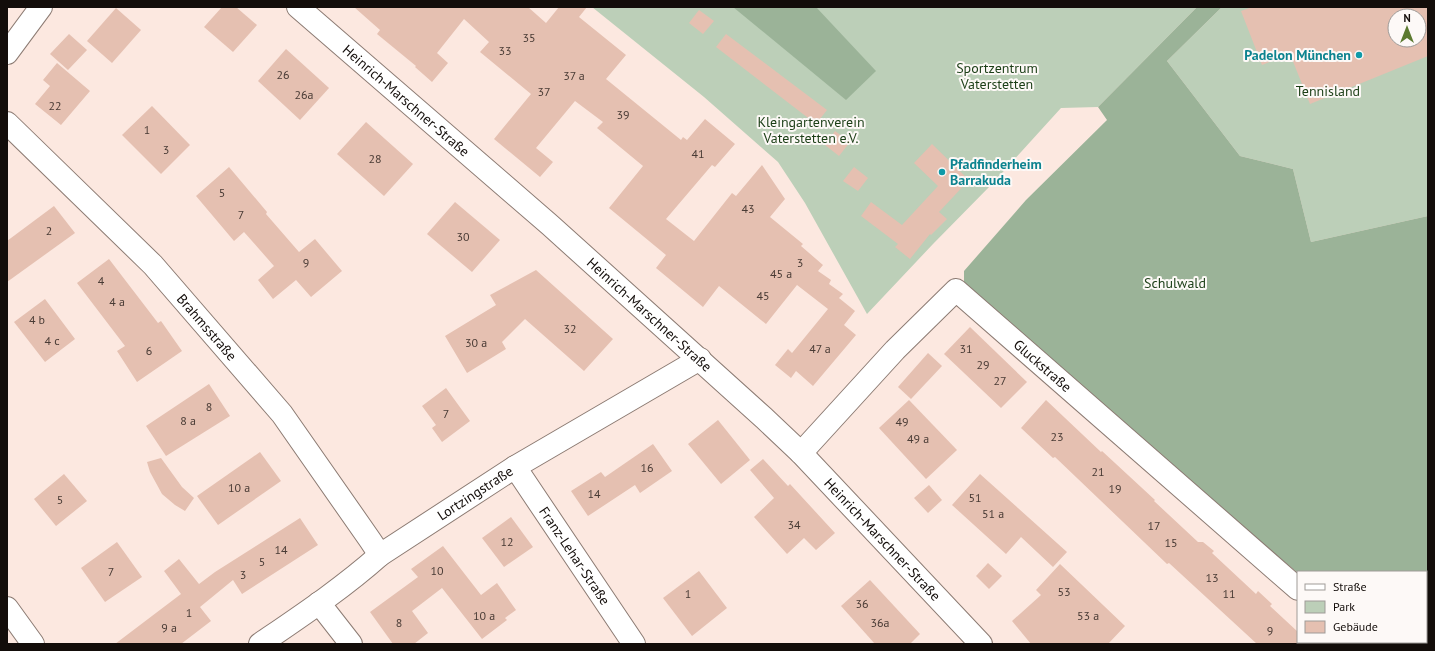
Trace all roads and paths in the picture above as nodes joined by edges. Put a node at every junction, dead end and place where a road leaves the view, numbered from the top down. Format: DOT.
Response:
graph roads {
  1 [pos="41,7"];
  2 [pos="298,7"];
  3 [pos="7,53"];
  4 [pos="7,123"];
  5 [pos="700,359"];
  6 [pos="801,453"];
  7 [pos="515,467"];
  8 [pos="380,555"];
  9 [pos="1297,588"];
  10 [pos="319,603"];
  11 [pos="7,608"];
  12 [pos="33,644"];
  13 [pos="260,644"];
  14 [pos="351,644"];
  15 [pos="634,644"];
  16 [pos="981,644"];
  1 -- 3 [label="street"];
  2 -- 5 [label="street, Heinrich-Marschner-Straße"];
  4 -- 8 [label="street, Brahmsstraße"];
  5 -- 6 [label="street, Heinrich-Marschner-Straße"];
  5 -- 7 [label="street, Lortzingstraße"];
  6 -- 9 [label="street, Gluckstraße"];
  6 -- 16 [label="street, Heinrich-Marschner-Straße"];
  7 -- 8 [label="street, Lortzingstraße"];
  7 -- 15 [label="street, Franz-Lehar-Straße"];
  8 -- 10 [label="street, Lortzingstraße"];
  10 -- 13 [label="street, Lortzingstraße"];
  10 -- 14 [label="street"];
  11 -- 12 [label="street"];
}
